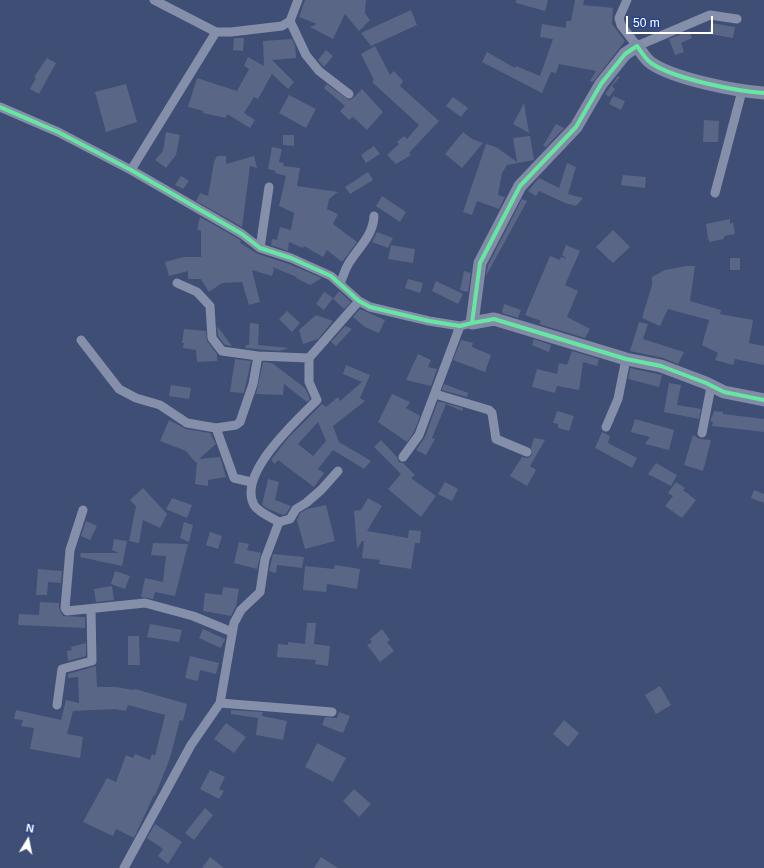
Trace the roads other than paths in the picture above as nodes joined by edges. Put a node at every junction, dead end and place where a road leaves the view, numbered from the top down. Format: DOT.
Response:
graph roads {
  1 [pos="154,0"];
  2 [pos="298,0"];
  3 [pos="628,0"];
  4 [pos="737,19"];
  5 [pos="290,22"];
  6 [pos="216,32"];
  7 [pos="637,46"];
  8 [pos="742,91"];
  9 [pos="764,93"];
  10 [pos="349,94"];
  11 [pos="0,106"];
  12 [pos="131,170"];
  13 [pos="269,187"];
  14 [pos="715,193"];
  15 [pos="374,216"];
  16 [pos="260,248"];
  17 [pos="177,283"];
  18 [pos="340,284"];
  19 [pos="358,300"];
  20 [pos="466,324"];
  21 [pos="81,340"];
  22 [pos="258,356"];
  23 [pos="309,358"];
  24 [pos="626,359"];
  25 [pos="712,387"];
  26 [pos="435,394"];
  27 [pos="764,400"];
  28 [pos="606,427"];
  29 [pos="216,428"];
  30 [pos="702,433"];
  31 [pos="528,452"];
  32 [pos="403,457"];
  33 [pos="338,471"];
  34 [pos="251,482"];
  35 [pos="84,510"];
  36 [pos="279,522"];
  37 [pos="92,610"];
  38 [pos="232,632"];
  39 [pos="220,703"];
  40 [pos="57,705"];
  41 [pos="332,712"];
  42 [pos="124,868"];
  1 -- 6 [label="street"];
  2 -- 5 [label="street"];
  3 -- 7 [label="street"];
  4 -- 7 [label="street"];
  5 -- 6 [label="street"];
  5 -- 10 [label="street"];
  6 -- 12 [label="street"];
  7 -- 8 [label="street"];
  7 -- 20 [label="street"];
  8 -- 9 [label="street"];
  8 -- 14 [label="street"];
  11 -- 12 [label="street"];
  12 -- 16 [label="street"];
  13 -- 16 [label="street"];
  15 -- 18 [label="street"];
  16 -- 18 [label="street"];
  17 -- 22 [label="street"];
  18 -- 19 [label="street"];
  19 -- 20 [label="street"];
  19 -- 23 [label="street"];
  20 -- 24 [label="street"];
  20 -- 26 [label="street"];
  21 -- 29 [label="street"];
  22 -- 23 [label="street"];
  22 -- 29 [label="street"];
  23 -- 34 [label="street"];
  24 -- 25 [label="street"];
  24 -- 28 [label="street"];
  25 -- 27 [label="street"];
  25 -- 30 [label="street"];
  26 -- 31 [label="street"];
  26 -- 32 [label="street"];
  29 -- 34 [label="street"];
  33 -- 36 [label="street"];
  34 -- 36 [label="street"];
  35 -- 37 [label="street"];
  36 -- 38 [label="street"];
  37 -- 38 [label="street"];
  37 -- 40 [label="street"];
  38 -- 39 [label="street"];
  39 -- 41 [label="street"];
  39 -- 42 [label="street"];
}
